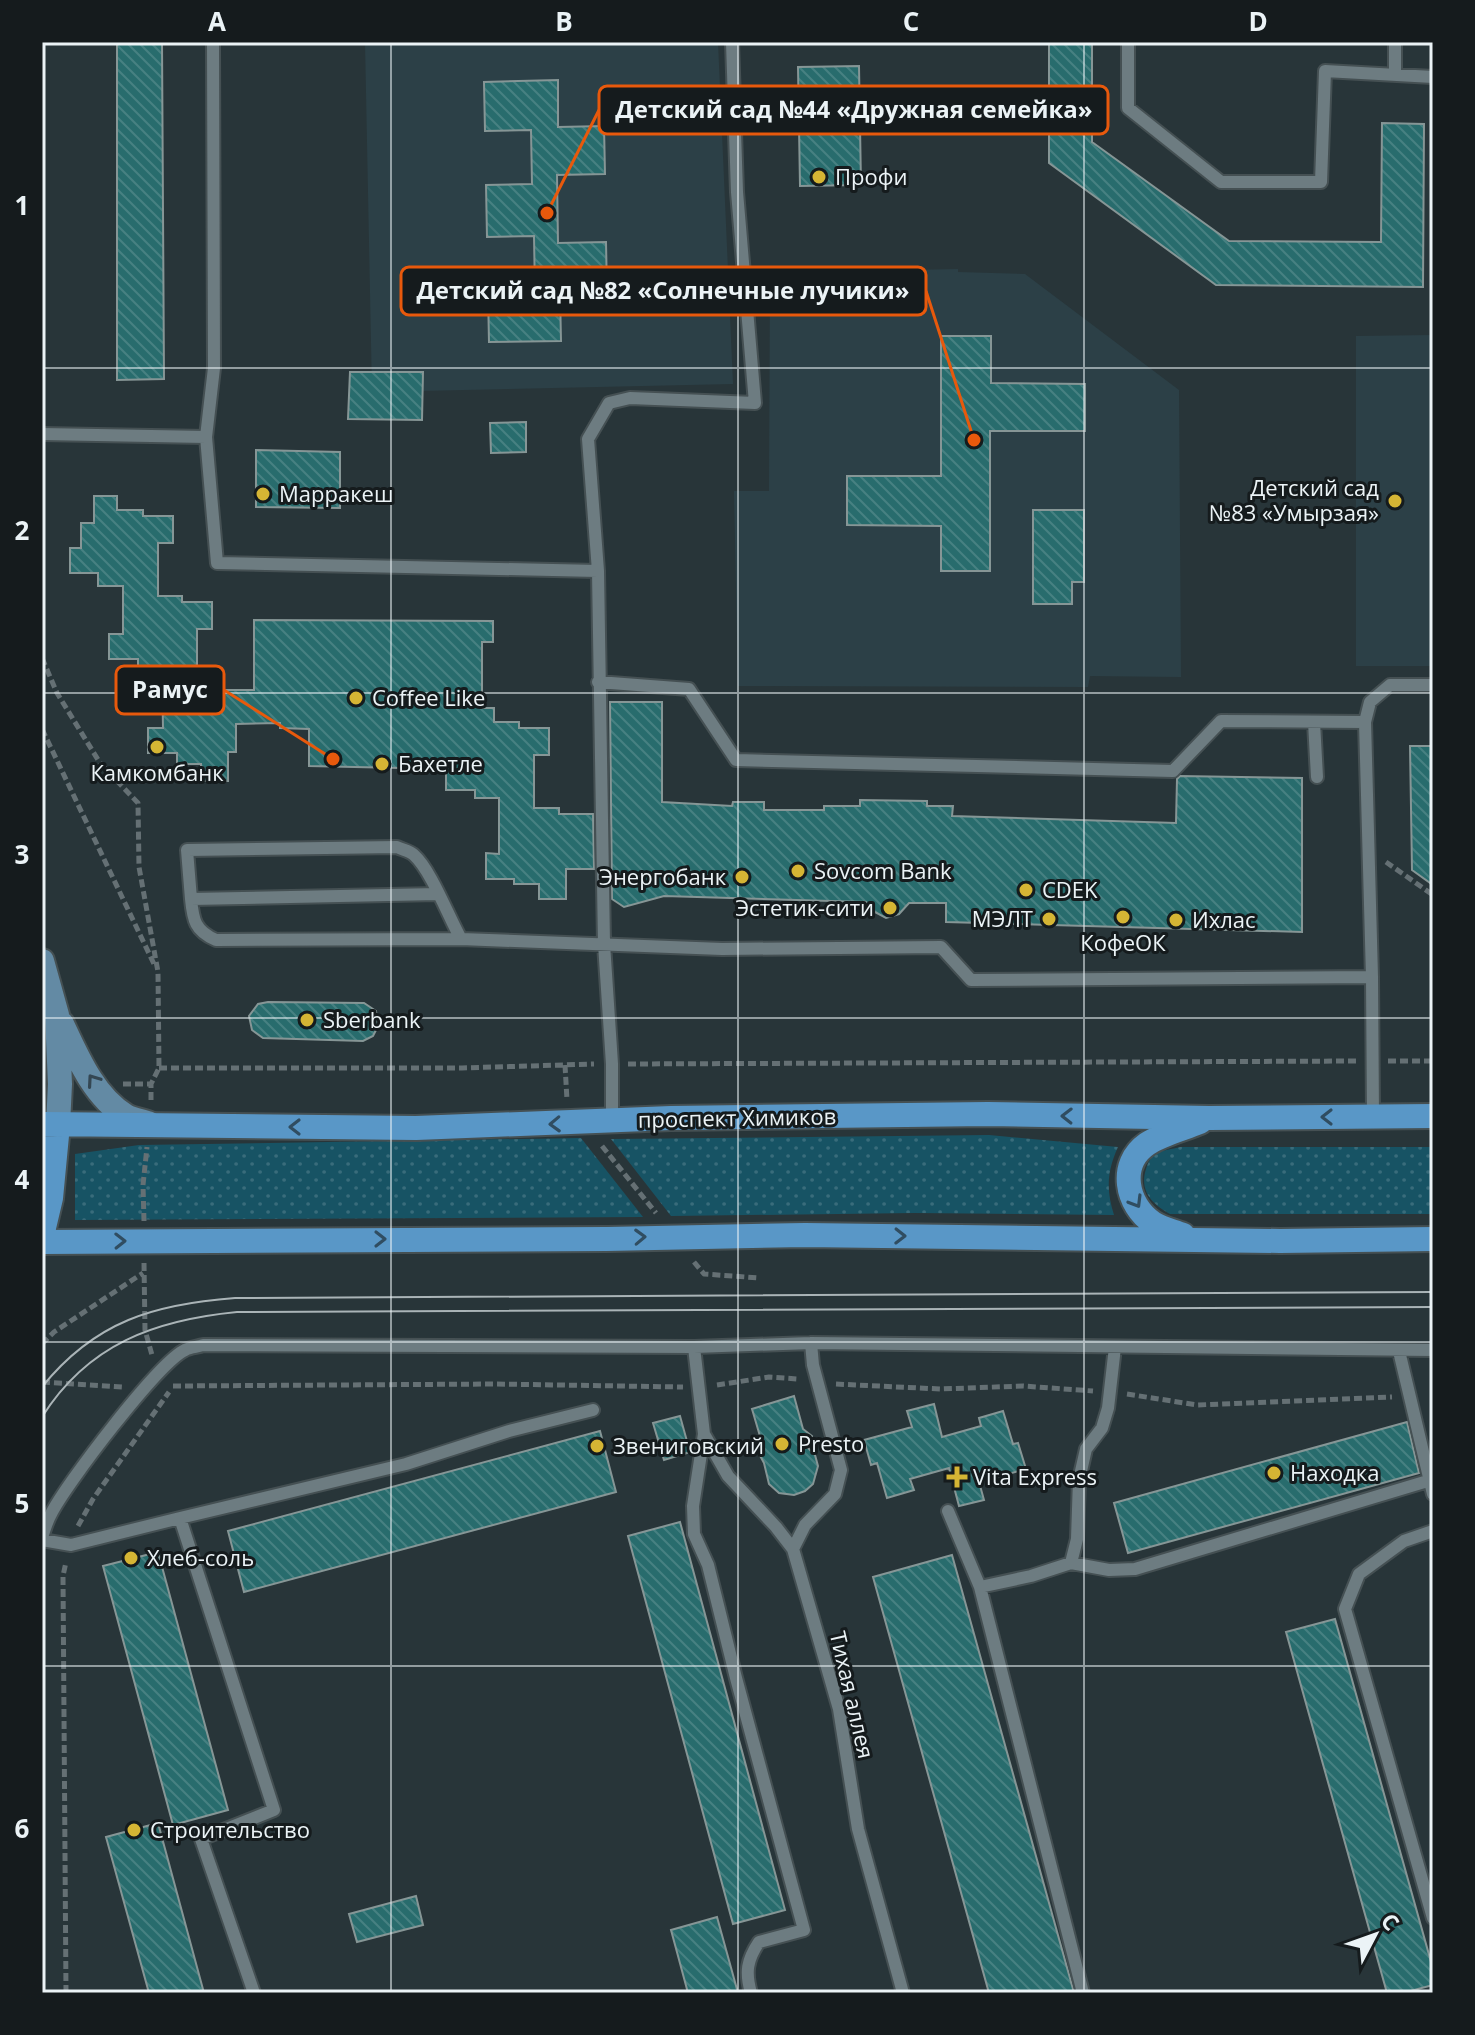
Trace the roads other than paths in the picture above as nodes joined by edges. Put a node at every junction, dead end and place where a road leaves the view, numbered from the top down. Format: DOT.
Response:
graph roads {
  1 [pos="213,42"];
  2 [pos="732,42"];
  3 [pos="1128,42"];
  4 [pos="1395,42"];
  5 [pos="1395,75"];
  6 [pos="1433,77"];
  7 [pos="42,434"];
  8 [pos="206,437"];
  9 [pos="598,571"];
  10 [pos="598,682"];
  11 [pos="1433,685"];
  12 [pos="1314,722"];
  13 [pos="1365,722"];
  14 [pos="1317,777"];
  15 [pos="438,894"];
  16 [pos="191,899"];
  17 [pos="461,939"];
  18 [pos="604,944"];
  19 [pos="42,961"];
  20 [pos="1372,977"];
  21 [pos="57,1015"];
  22 [pos="1433,1116"];
  23 [pos="1373,1117"];
  24 [pos="1209,1118"];
  25 [pos="612,1122"];
  26 [pos="50,1124"];
  27 [pos="150,1124"];
  28 [pos="42,1239"];
  29 [pos="1433,1239"];
  30 [pos="1195,1240"];
  31 [pos="811,1343"];
  32 [pos="694,1347"];
  33 [pos="1115,1347"];
  34 [pos="1433,1350"];
  35 [pos="1399,1351"];
  36 [pos="593,1410"];
  37 [pos="704,1434"];
  38 [pos="1431,1480"];
  39 [pos="1433,1494"];
  40 [pos="948,1511"];
  41 [pos="180,1518"];
  42 [pos="1433,1531"];
  43 [pos="42,1539"];
  44 [pos="793,1549"];
  45 [pos="1071,1563"];
  46 [pos="980,1587"];
  47 [pos="1433,1918"];
  48 [pos="254,1993"];
  49 [pos="751,1993"];
  50 [pos="903,1993"];
  51 [pos="1083,1993"];
  1 -- 8 [label="lane"];
  2 -- 9 [label="lane"];
  3 -- 5 [label="lane"];
  4 -- 5 [label="lane"];
  5 -- 6 [label="lane"];
  7 -- 8 [label="lane"];
  8 -- 9 [label="lane"];
  9 -- 10 [label="lane"];
  10 -- 12 [label="lane"];
  10 -- 18 [label="lane"];
  11 -- 13 [label="lane"];
  12 -- 13 [label="lane"];
  12 -- 14 [label="lane"];
  13 -- 20 [label="lane"];
  15 -- 16 [label="lane"];
  15 -- 16 [label="lane"];
  15 -- 17 [label="lane"];
  16 -- 17 [label="lane"];
  17 -- 18 [label="lane"];
  18 -- 20 [label="lane"];
  18 -- 25 [label="lane"];
  19 -- 21 [label="main road"];
  20 -- 23 [label="lane"];
  21 -- 26 [label="main road"];
  27 -- 21 [label="main road, one-way"];
  22 -- 23 [label="main road, проспект Химиков"];
  23 -- 24 [label="main road, проспект Химиков, one-way"];
  24 -- 25 [label="main road, проспект Химиков, one-way"];
  24 -- 30 [label="main road, one-way"];
  25 -- 27 [label="main road, проспект Химиков, one-way"];
  26 -- 27 [label="main road, проспект Химиков"];
  26 -- 28 [label="main road"];
  28 -- 30 [label="main road, one-way"];
  29 -- 30 [label="main road"];
  31 -- 32 [label="lane"];
  31 -- 33 [label="lane"];
  31 -- 44 [label="lane"];
  32 -- 37 [label="lane"];
  32 -- 43 [label="lane"];
  33 -- 35 [label="lane"];
  33 -- 45 [label="lane"];
  34 -- 35 [label="lane"];
  35 -- 38 [label="lane"];
  36 -- 41 [label="lane"];
  37 -- 44 [label="lane, Тихая аллея"];
  37 -- 49 [label="lane"];
  38 -- 39 [label="lane"];
  38 -- 45 [label="lane"];
  40 -- 46 [label="lane"];
  41 -- 43 [label="lane"];
  41 -- 48 [label="lane"];
  42 -- 47 [label="lane"];
  44 -- 50 [label="lane, Тихая аллея"];
  45 -- 46 [label="lane"];
  46 -- 51 [label="lane"];
}
